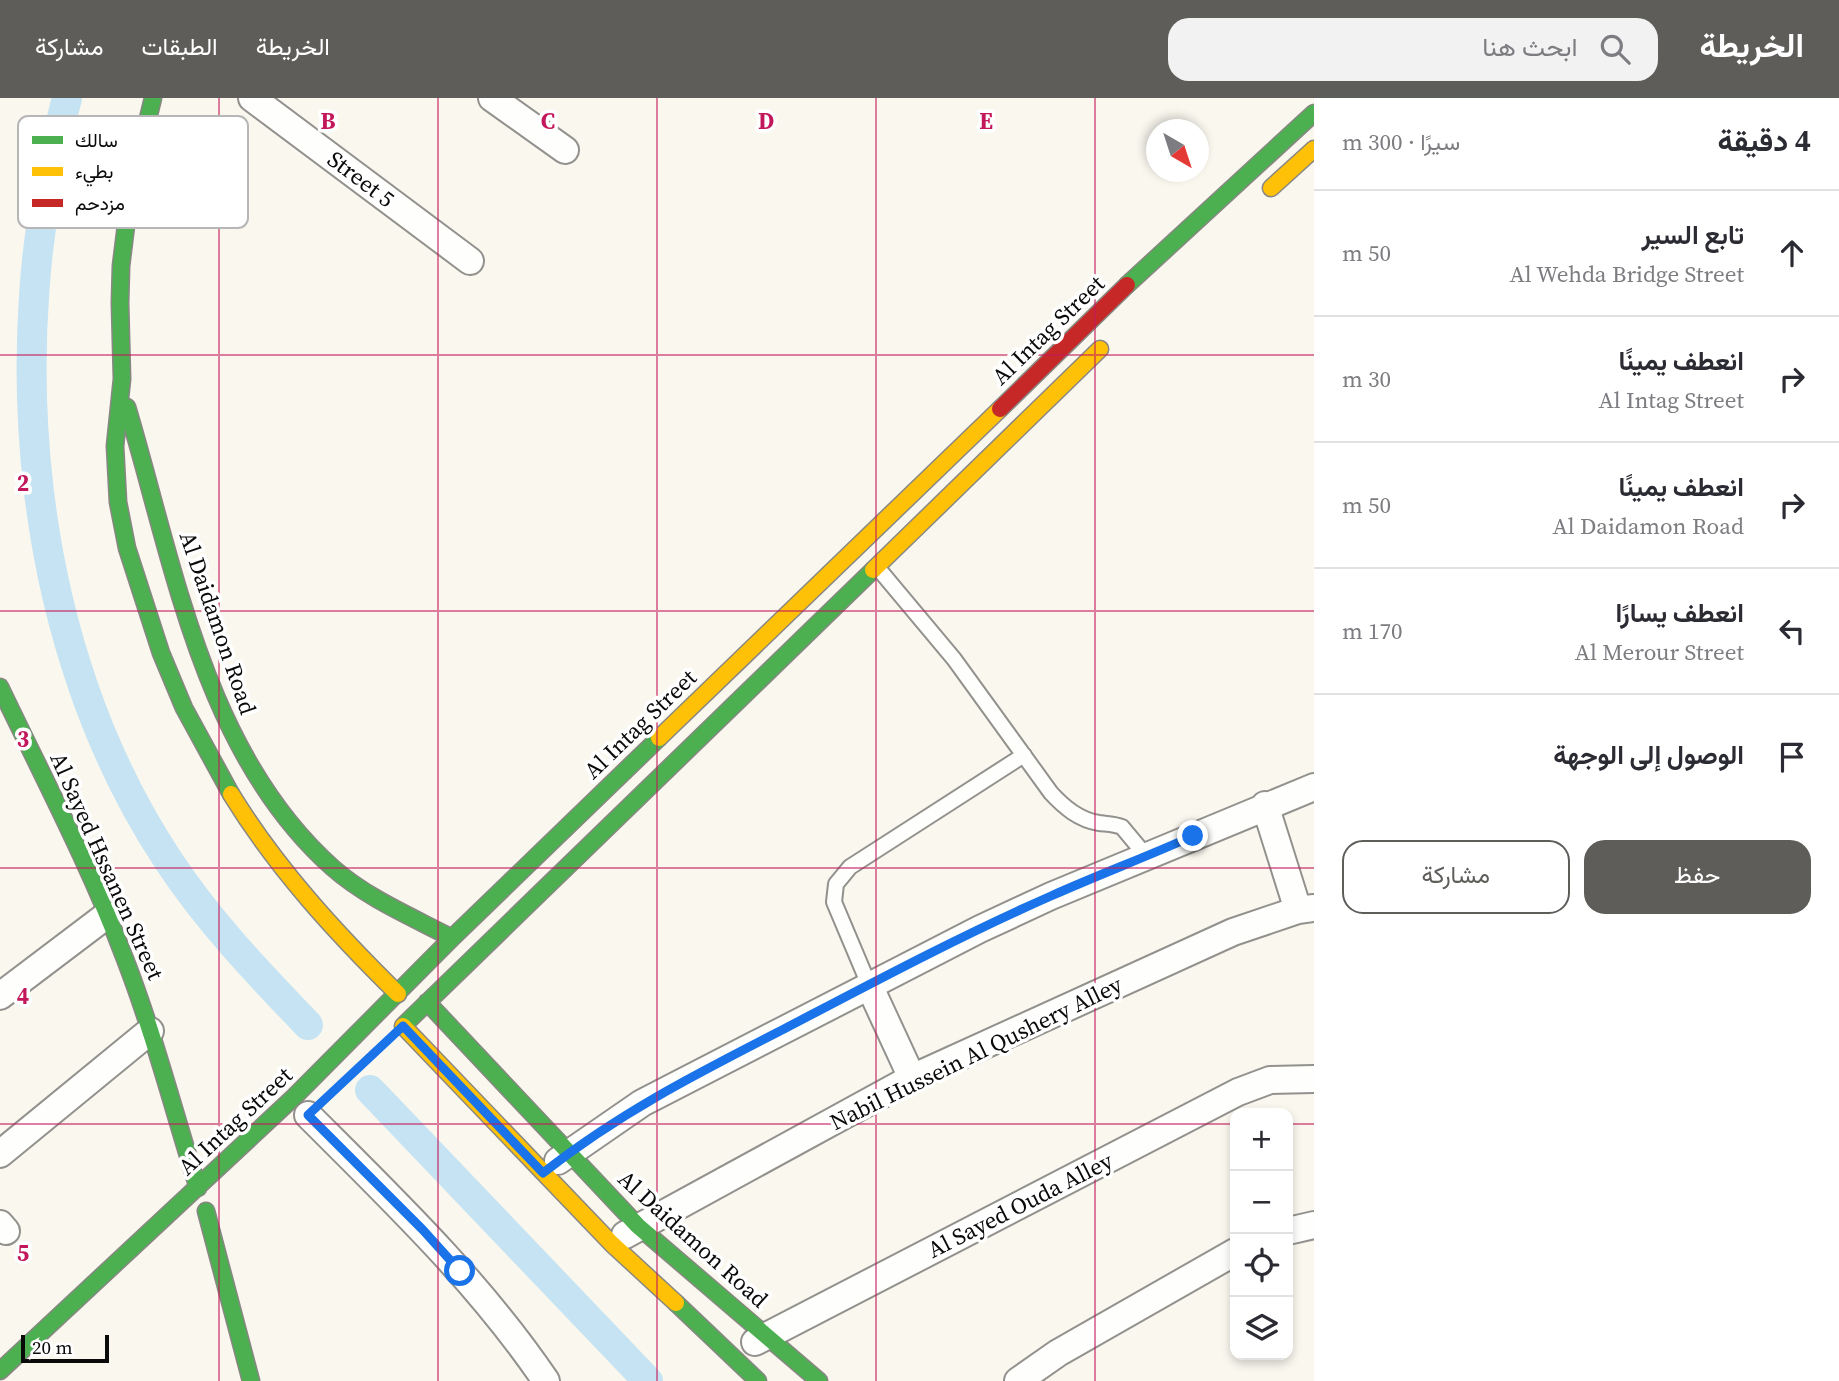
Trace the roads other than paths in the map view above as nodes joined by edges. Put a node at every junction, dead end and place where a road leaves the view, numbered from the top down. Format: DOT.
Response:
graph roads {
  1 [pos="153,98"];
  2 [pos="252,98"];
  3 [pos="492,98"];
  4 [pos="1314,113"];
  5 [pos="149,116"];
  6 [pos="1314,149"];
  7 [pos="565,150"];
  8 [pos="1258,200"];
  9 [pos="126,228"];
  10 [pos="470,261"];
  11 [pos="1112,337"];
  12 [pos="122,392"];
  13 [pos="876,566"];
  14 [pos="0,688"];
  15 [pos="225,720"];
  16 [pos="198,738"];
  17 [pos="1024,755"];
  18 [pos="1314,787"];
  19 [pos="1265,806"];
  20 [pos="1147,857"];
  21 [pos="1306,909"];
  22 [pos="107,915"];
  23 [pos="452,938"];
  24 [pos="869,985"];
  25 [pos="398,994"];
  26 [pos="0,996"];
  27 [pos="428,1002"];
  28 [pos="150,1031"];
  29 [pos="912,1078"];
  30 [pos="1314,1079"];
  31 [pos="308,1115"];
  32 [pos="570,1152"];
  33 [pos="0,1154"];
  34 [pos="543,1173"];
  35 [pos="198,1188"];
  36 [pos="206,1211"];
  37 [pos="1314,1225"];
  38 [pos="638,1226"];
  39 [pos="1293,1230"];
  40 [pos="612,1244"];
  41 [pos="1230,1255"];
  42 [pos="767,1336"];
  43 [pos="732,1354"];
  44 [pos="0,1371"];
  45 [pos="533,1375"];
  46 [pos="251,1381"];
  47 [pos="758,1381"];
  48 [pos="819,1381"];
  49 [pos="1018,1381"];
  1 -- 5 [label="main road, Al Daidamon Road"];
  2 -- 10 [label="street, Street 5"];
  3 -- 7 [label="street"];
  4 -- 23 [label="main road, Al Intag Street"];
  6 -- 8 [label="main road"];
  9 -- 12 [label="main road, Al Daidamon Road"];
  11 -- 13 [label="main road"];
  12 -- 15 [label="main road, Al Daidamon Road"];
  12 -- 16 [label="main road, Al Daidamon Road"];
  13 -- 17 [label="lane"];
  13 -- 27 [label="main road"];
  14 -- 22 [label="main road, Al Sayed Hssanen Street"];
  15 -- 16 [label="main road"];
  15 -- 23 [label="main road, Al Daidamon Road"];
  16 -- 25 [label="main road, Al Daidamon Road"];
  17 -- 20 [label="lane"];
  17 -- 24 [label="lane"];
  18 -- 19 [label="street"];
  19 -- 20 [label="street"];
  19 -- 21 [label="street"];
  20 -- 24 [label="street"];
  21 -- 29 [label="street, Nabil Hussein Al Qushery Alley"];
  22 -- 26 [label="street"];
  22 -- 28 [label="main road, Al Sayed Hssanen Street"];
  23 -- 25 [label="main road, Al Intag Street"];
  24 -- 29 [label="street"];
  24 -- 32 [label="street"];
  25 -- 35 [label="main road, Al Intag Street"];
  27 -- 32 [label="main road, Al Daidamon Road"];
  27 -- 34 [label="main road"];
  28 -- 33 [label="street"];
  28 -- 35 [label="main road, Al Sayed Hssanen Street"];
  29 -- 38 [label="street, Nabil Hussein Al Qushery Alley"];
  30 -- 42 [label="street, Al Sayed Ouda Alley"];
  31 -- 45 [label="street"];
  32 -- 34 [label="street"];
  32 -- 38 [label="main road, Al Daidamon Road"];
  34 -- 40 [label="main road"];
  35 -- 44 [label="main road, Al Intag Street"];
  36 -- 46 [label="main road"];
  37 -- 39 [label="street"];
  38 -- 40 [label="street, Nabil Hussein Al Qushery Alley"];
  38 -- 42 [label="main road, Al Daidamon Road"];
  40 -- 43 [label="main road"];
  41 -- 49 [label="street"];
  42 -- 43 [label="street, Al Sayed Ouda Alley"];
  42 -- 48 [label="main road, Al Daidamon Road"];
  43 -- 47 [label="main road"];
}
